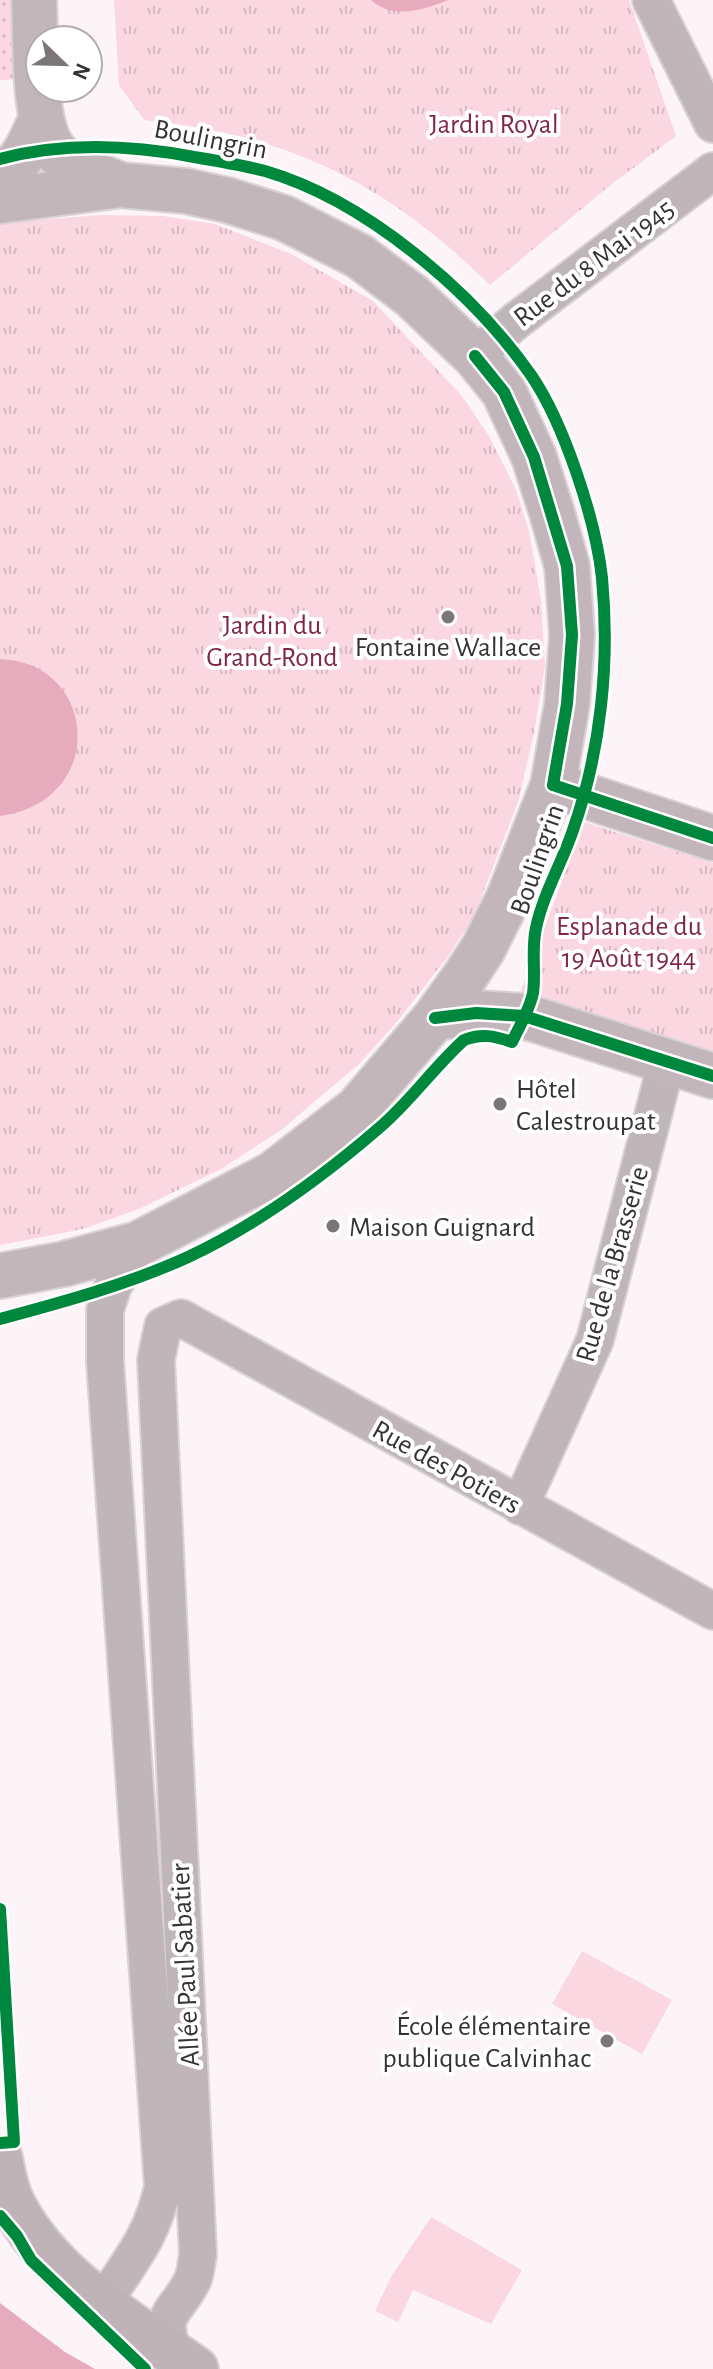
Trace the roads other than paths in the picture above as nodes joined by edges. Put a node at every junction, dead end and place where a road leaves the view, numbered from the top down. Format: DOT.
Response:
graph roads {
  1 [pos="34,0"];
  2 [pos="651,0"];
  3 [pos="41,119"];
  4 [pos="713,124"];
  5 [pos="713,171"];
  6 [pos="0,178"];
  7 [pos="121,185"];
  8 [pos="0,201"];
  9 [pos="475,356"];
  10 [pos="553,785"];
  11 [pos="713,838"];
  12 [pos="435,1018"];
  13 [pos="667,1061"];
  14 [pos="713,1076"];
  15 [pos="138,1244"];
  16 [pos="0,1276"];
  17 [pos="181,1318"];
  18 [pos="520,1506"];
  19 [pos="165,1568"];
  20 [pos="120,1572"];
  21 [pos="713,1611"];
  22 [pos="1,2172"];
  23 [pos="103,2303"];
  24 [pos="185,2361"];
  1 -- 3 [label="main road"];
  2 -- 4 [label="street"];
  3 -- 6 [label="main road"];
  3 -- 7 [label="main road"];
  5 -- 9 [label="street, Rue du 8 Mai 1945"];
  7 -- 8 [label="main road, Boulingrin"];
  7 -- 9 [label="main road, Boulingrin"];
  9 -- 10 [label="main road, Boulingrin"];
  10 -- 11 [label="main road"];
  10 -- 12 [label="main road, Boulingrin"];
  12 -- 13 [label="main road"];
  12 -- 15 [label="main road, Boulingrin"];
  13 -- 14 [label="main road"];
  13 -- 18 [label="street, Rue de la Brasserie"];
  15 -- 16 [label="main road, Boulingrin"];
  15 -- 20 [label="street, Allée Paul Sabatier"];
  17 -- 18 [label="street, Rue des Potiers"];
  17 -- 19 [label="street, Allée Paul Sabatier"];
  18 -- 21 [label="street, Rue des Potiers"];
  19 -- 20 [label="street"];
  19 -- 24 [label="street, Allée Paul Sabatier"];
  20 -- 23 [label="street, Allée Paul Sabatier"];
  22 -- 23 [label="main road"];
  23 -- 24 [label="main road"];
}
